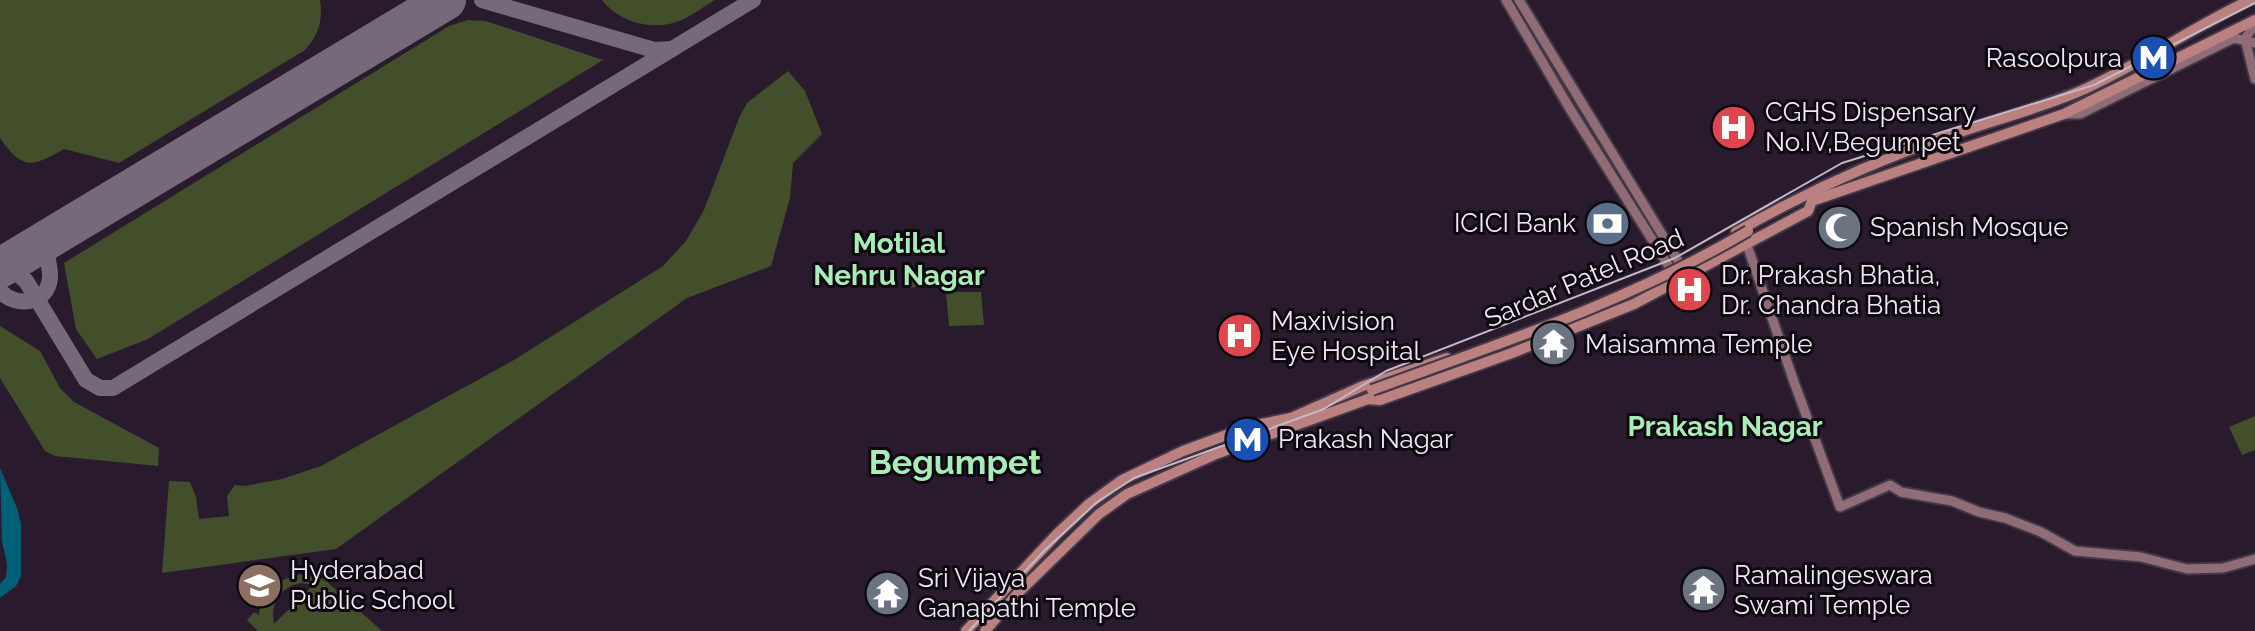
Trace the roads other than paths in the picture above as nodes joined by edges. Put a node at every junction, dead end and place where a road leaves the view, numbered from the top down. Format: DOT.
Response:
graph roads {
  1 [pos="1506,0"];
  2 [pos="1519,0"];
  3 [pos="2245,2"];
  4 [pos="2253,24"];
  5 [pos="2250,41"];
  6 [pos="2252,63"];
  7 [pos="2255,79"];
  8 [pos="1580,103"];
  9 [pos="1570,109"];
  10 [pos="2064,114"];
  11 [pos="1810,198"];
  12 [pos="1649,213"];
  13 [pos="1639,219"];
  14 [pos="1747,245"];
  15 [pos="1699,252"];
  16 [pos="1674,265"];
  17 [pos="1685,279"];
  18 [pos="1628,287"];
  19 [pos="1634,304"];
  20 [pos="1371,395"];
  21 [pos="1328,404"];
  22 [pos="2255,559"];
  23 [pos="966,631"];
  24 [pos="985,631"];
  1 -- 9 [label="street"];
  2 -- 8 [label="street"];
  3 -- 4 [label="street"];
  3 -- 11 [label="main road, Sardar Patel Road"];
  4 -- 5 [label="street"];
  4 -- 10 [label="main road, Sardar Patel Road"];
  5 -- 6 [label="street"];
  5 -- 10 [label="street"];
  6 -- 7 [label="street"];
  8 -- 9 [label="street"];
  8 -- 12 [label="street"];
  9 -- 13 [label="street"];
  10 -- 11 [label="main road, Sardar Patel Road"];
  11 -- 14 [label="main road, Sardar Patel Road"];
  11 -- 15 [label="main road, Sardar Patel Road"];
  11 -- 20 [label="main road, bridge"];
  12 -- 13 [label="street"];
  12 -- 16 [label="street"];
  13 -- 16 [label="street"];
  14 -- 17 [label="main road, Sardar Patel Road"];
  14 -- 22 [label="street"];
  15 -- 16 [label="main road, Sardar Patel Road"];
  15 -- 17 [label="main road"];
  16 -- 18 [label="main road, Sardar Patel Road"];
  17 -- 19 [label="main road, Sardar Patel Road"];
  18 -- 19 [label="main road"];
  18 -- 21 [label="main road, Sardar Patel Road"];
  19 -- 20 [label="main road, Sardar Patel Road"];
  20 -- 21 [label="main road"];
  20 -- 24 [label="main road, Sardar Patel Road"];
  21 -- 23 [label="main road, Sardar Patel Road"];
}
